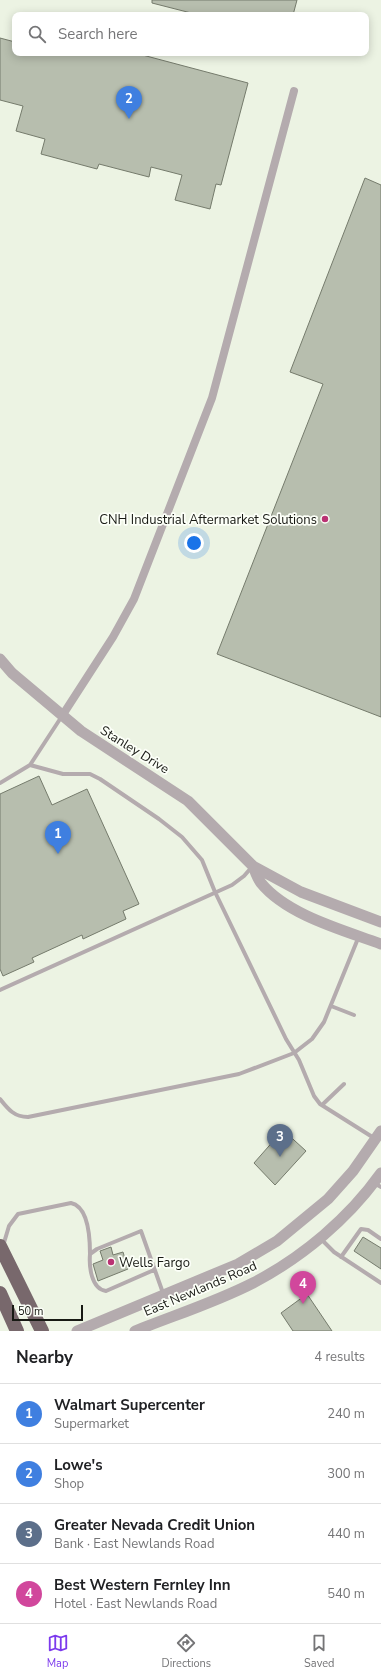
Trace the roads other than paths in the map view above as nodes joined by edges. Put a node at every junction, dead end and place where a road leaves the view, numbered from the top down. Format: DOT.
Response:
graph roads {
  1 [pos="294,91"];
  2 [pos="0,659"];
  3 [pos="62,716"];
  4 [pos="30,765"];
  5 [pos="0,783"];
  6 [pos="253,866"];
  7 [pos="215,892"];
  8 [pos="381,922"];
  9 [pos="359,936"];
  10 [pos="381,944"];
  11 [pos="0,990"];
  12 [pos="331,1006"];
  13 [pos="354,1015"];
  14 [pos="294,1053"];
  15 [pos="344,1084"];
  16 [pos="0,1099"];
  17 [pos="322,1105"];
  18 [pos="379,1139"];
  19 [pos="381,1164"];
  20 [pos="378,1180"];
  21 [pos="320,1238"];
  22 [pos="381,1239"];
  23 [pos="1,1249"];
  24 [pos="90,1254"];
  25 [pos="341,1257"];
  26 [pos="154,1270"];
  27 [pos="381,1284"];
  28 [pos="0,1293"];
  29 [pos="164,1296"];
  30 [pos="17,1331"];
  31 [pos="42,1331"];
  32 [pos="77,1331"];
  33 [pos="135,1331"];
  1 -- 3 [label="street"];
  2 -- 3 [label="street, Stanley Drive"];
  3 -- 4 [label="lane"];
  3 -- 6 [label="street, Stanley Drive"];
  4 -- 5 [label="lane"];
  4 -- 7 [label="lane"];
  6 -- 7 [label="lane"];
  6 -- 8 [label="street, Stanley Drive"];
  6 -- 9 [label="street, Stanley Drive"];
  7 -- 11 [label="lane"];
  7 -- 14 [label="lane"];
  9 -- 10 [label="street, Stanley Drive"];
  9 -- 12 [label="lane"];
  12 -- 13 [label="lane"];
  12 -- 14 [label="lane"];
  14 -- 16 [label="lane"];
  14 -- 17 [label="lane"];
  15 -- 17 [label="lane"];
  17 -- 18 [label="lane"];
  18 -- 29 [label="street, East Newlands Road"];
  19 -- 20 [label="street"];
  20 -- 21 [label="street, East Newlands Road"];
  21 -- 25 [label="lane"];
  21 -- 33 [label="street, East Newlands Road"];
  22 -- 25 [label="lane"];
  23 -- 24 [label="lane"];
  23 -- 31 [label="highway"];
  24 -- 26 [label="lane"];
  24 -- 26 [label="lane"];
  25 -- 27 [label="lane"];
  26 -- 29 [label="lane"];
  28 -- 30 [label="highway"];
  29 -- 32 [label="street, East Newlands Road"];
}
